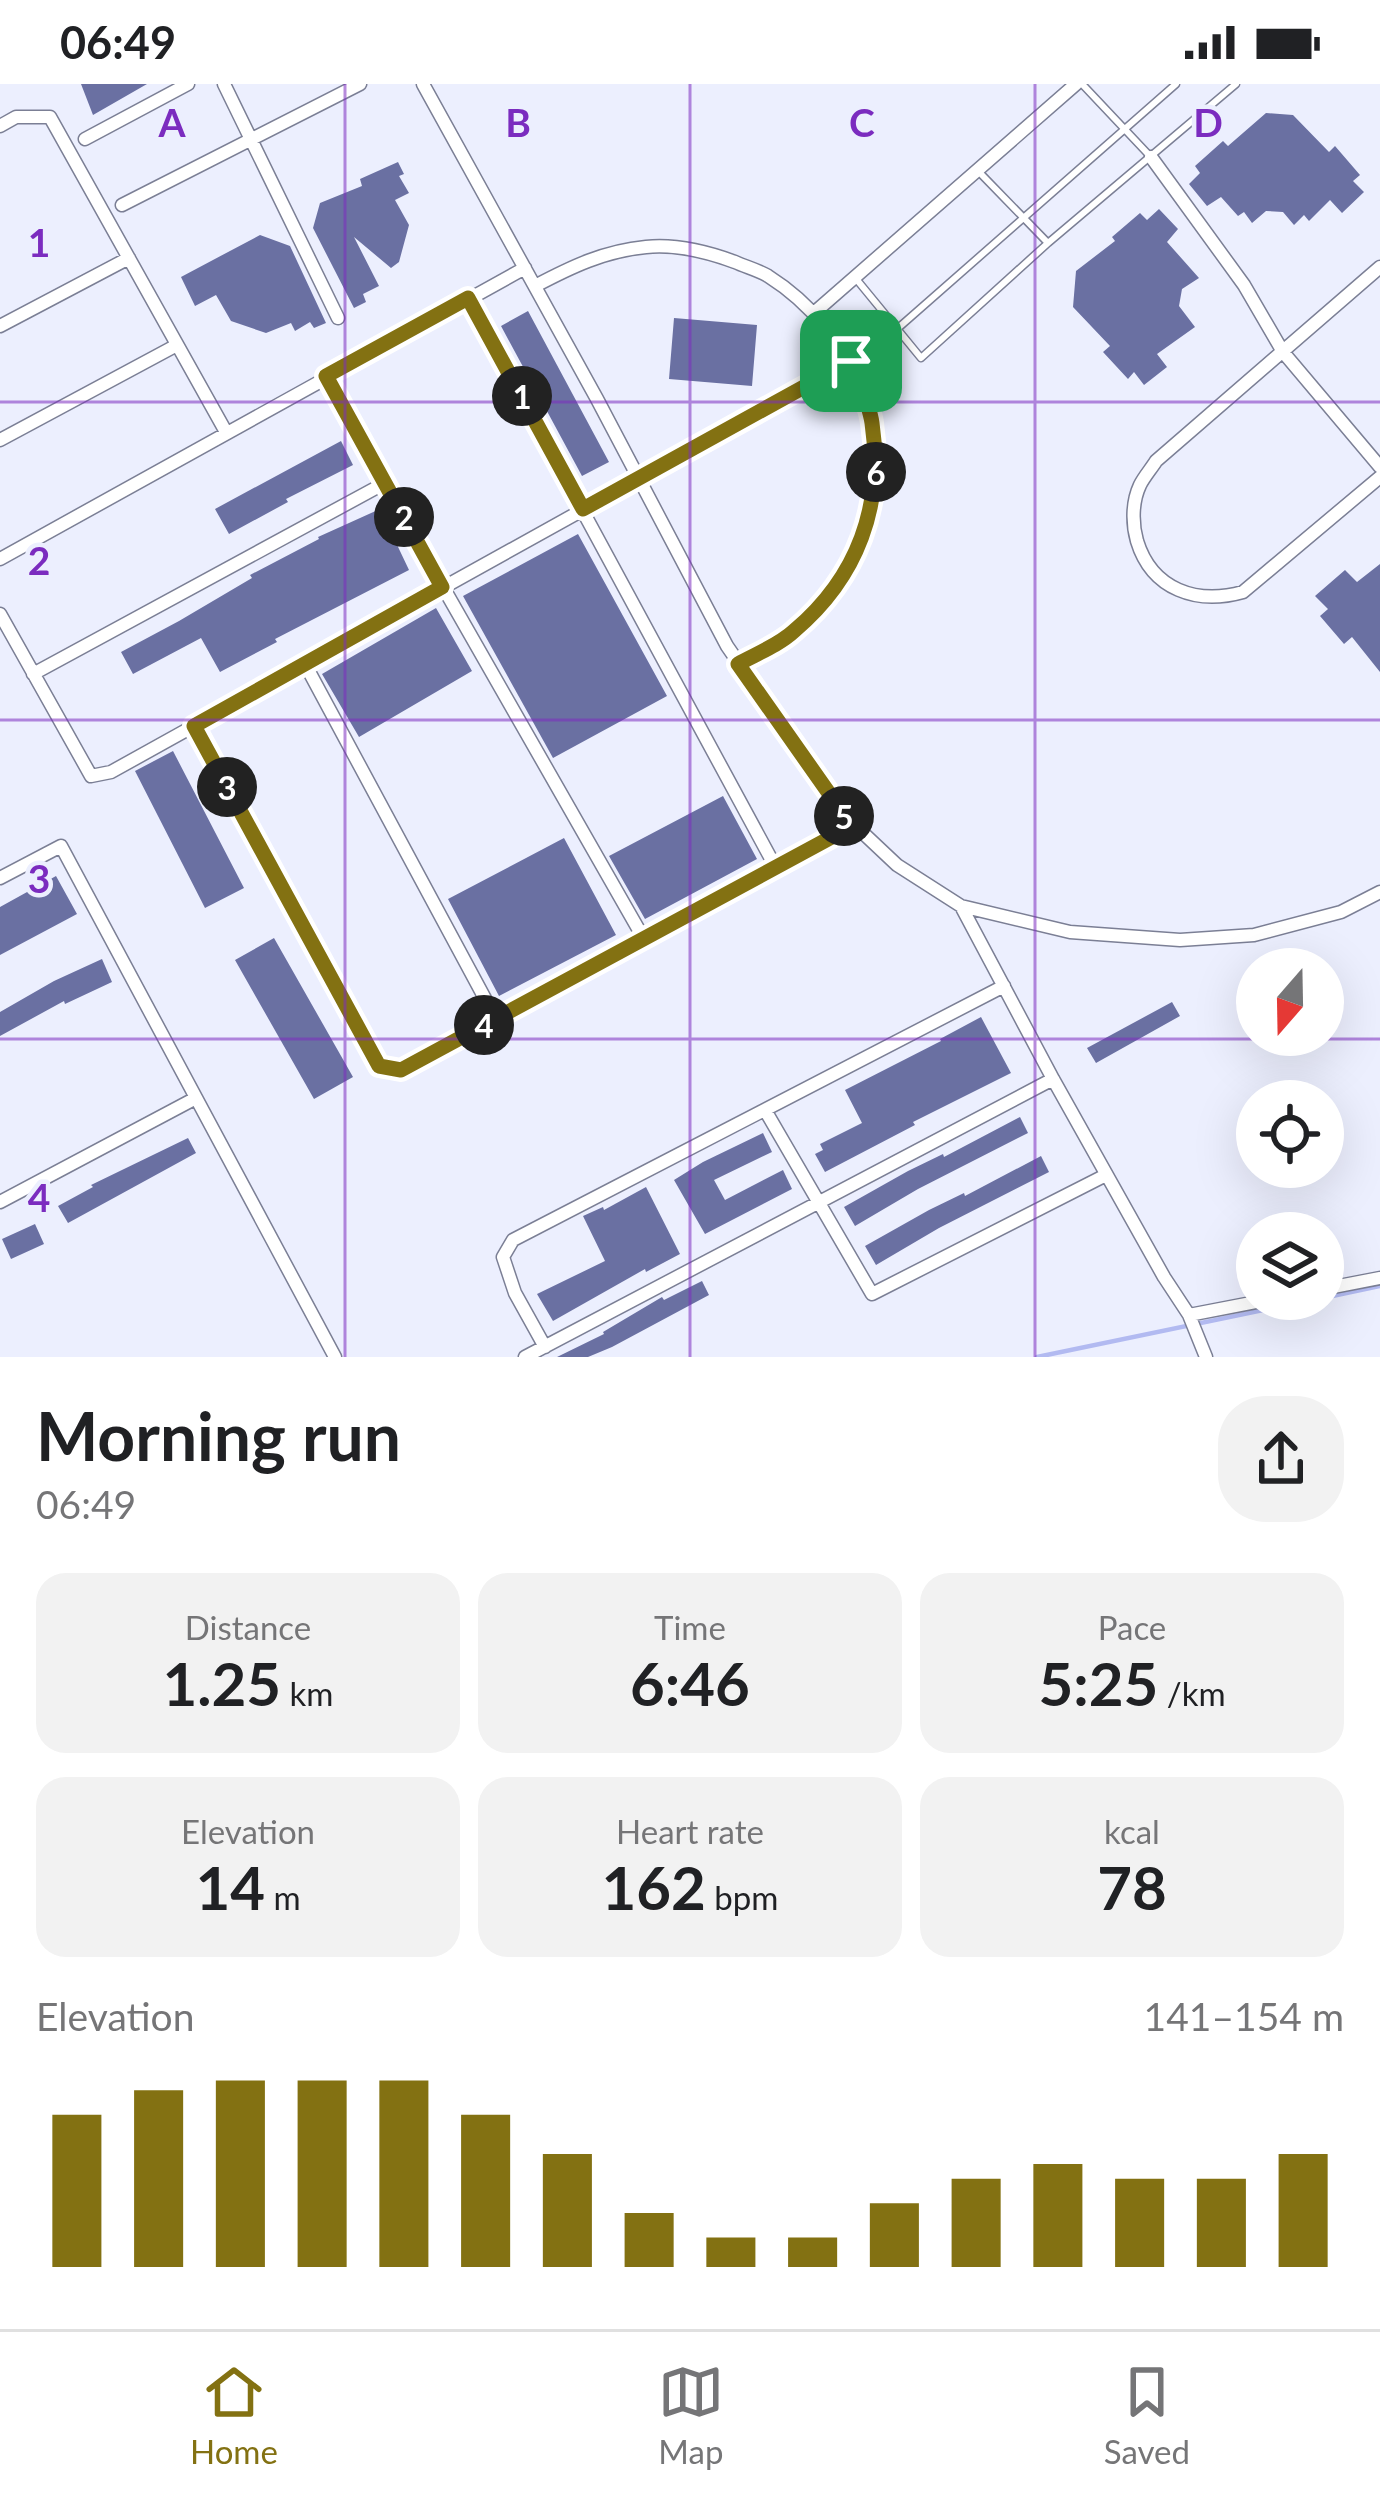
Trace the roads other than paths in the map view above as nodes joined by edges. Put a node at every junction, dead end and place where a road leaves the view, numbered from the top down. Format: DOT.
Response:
graph roads {
  1 [pos="188,84"];
  2 [pos="224,84"];
  3 [pos="360,84"];
  4 [pos="423,84"];
  5 [pos="1079,84"];
  6 [pos="1176,84"];
  7 [pos="1236,84"];
  8 [pos="0,126"];
  9 [pos="1125,129"];
  10 [pos="85,139"];
  11 [pos="251,139"];
  12 [pos="1151,157"];
  13 [pos="977,170"];
  14 [pos="122,205"];
  15 [pos="1024,218"];
  16 [pos="1048,243"];
  17 [pos="129,258"];
  18 [pos="1380,267"];
  19 [pos="525,268"];
  20 [pos="855,277"];
  21 [pos="535,286"];
  22 [pos="468,298"];
  23 [pos="814,312"];
  24 [pos="338,318"];
  25 [pos="0,326"];
  26 [pos="897,329"];
  27 [pos="177,345"];
  28 [pos="1283,352"];
  29 [pos="851,361"];
  30 [pos="326,376"];
  31 [pos="226,432"];
  32 [pos="0,440"];
  33 [pos="1380,467"];
  34 [pos="1380,477"];
  35 [pos="638,478"];
  36 [pos="385,483"];
  37 [pos="583,509"];
  38 [pos="0,559"];
  39 [pos="442,587"];
  40 [pos="0,614"];
  41 [pos="305,664"];
  42 [pos="738,664"];
  43 [pos="34,674"];
  44 [pos="194,726"];
  45 [pos="854,825"];
  46 [pos="776,868"];
  47 [pos="0,878"];
  48 [pos="1380,892"];
  49 [pos="961,906"];
  50 [pos="644,939"];
  51 [pos="1004,986"];
  52 [pos="496,1019"];
  53 [pos="1053,1079"];
  54 [pos="196,1098"];
  55 [pos="765,1110"];
  56 [pos="1106,1174"];
  57 [pos="0,1202"];
  58 [pos="819,1202"];
  59 [pos="1380,1278"];
  60 [pos="1344,1285"];
  61 [pos="1236,1311"];
  62 [pos="1194,1326"];
  63 [pos="544,1347"];
  64 [pos="335,1357"];
  65 [pos="525,1357"];
  66 [pos="1206,1357"];
  1 -- 10 [label="street"];
  2 -- 11 [label="street"];
  3 -- 11 [label="street"];
  4 -- 19 [label="street"];
  5 -- 9 [label="lane"];
  5 -- 13 [label="street"];
  6 -- 9 [label="lane"];
  7 -- 12 [label="lane"];
  8 -- 17 [label="street"];
  9 -- 12 [label="lane"];
  9 -- 15 [label="lane"];
  11 -- 14 [label="street"];
  11 -- 24 [label="street"];
  12 -- 16 [label="lane"];
  12 -- 28 [label="street"];
  13 -- 15 [label="lane"];
  13 -- 20 [label="street"];
  15 -- 16 [label="lane"];
  15 -- 26 [label="lane"];
  16 -- 26 [label="lane"];
  17 -- 25 [label="street"];
  17 -- 27 [label="street"];
  18 -- 28 [label="street"];
  19 -- 21 [label="street"];
  19 -- 22 [label="street"];
  20 -- 23 [label="street"];
  20 -- 26 [label="lane"];
  21 -- 23 [label="street"];
  21 -- 35 [label="street"];
  22 -- 30 [label="street"];
  22 -- 37 [label="street"];
  23 -- 29 [label="street"];
  27 -- 31 [label="street"];
  27 -- 32 [label="street"];
  28 -- 33 [label="street"];
  28 -- 34 [label="street"];
  29 -- 35 [label="street"];
  29 -- 42 [label="street"];
  30 -- 31 [label="street"];
  30 -- 36 [label="street"];
  31 -- 38 [label="street"];
  35 -- 37 [label="street"];
  35 -- 42 [label="street"];
  36 -- 39 [label="street"];
  36 -- 43 [label="street"];
  37 -- 39 [label="street"];
  37 -- 46 [label="street"];
  39 -- 41 [label="street"];
  39 -- 50 [label="street"];
  40 -- 43 [label="street"];
  41 -- 44 [label="street"];
  41 -- 52 [label="street"];
  42 -- 45 [label="street"];
  43 -- 44 [label="street"];
  44 -- 52 [label="street"];
  45 -- 46 [label="street"];
  45 -- 49 [label="street"];
  46 -- 50 [label="street"];
  47 -- 54 [label="street"];
  48 -- 49 [label="street"];
  49 -- 51 [label="street"];
  50 -- 52 [label="street"];
  51 -- 53 [label="street"];
  51 -- 55 [label="street"];
  53 -- 56 [label="street"];
  53 -- 58 [label="street"];
  54 -- 57 [label="street"];
  54 -- 64 [label="street"];
  55 -- 58 [label="street"];
  55 -- 63 [label="street"];
  56 -- 58 [label="street"];
  56 -- 62 [label="street"];
  58 -- 63 [label="street"];
  59 -- 60 [label="street"];
  61 -- 62 [label="street"];
  62 -- 66 [label="street"];
  63 -- 65 [label="street"];
}
